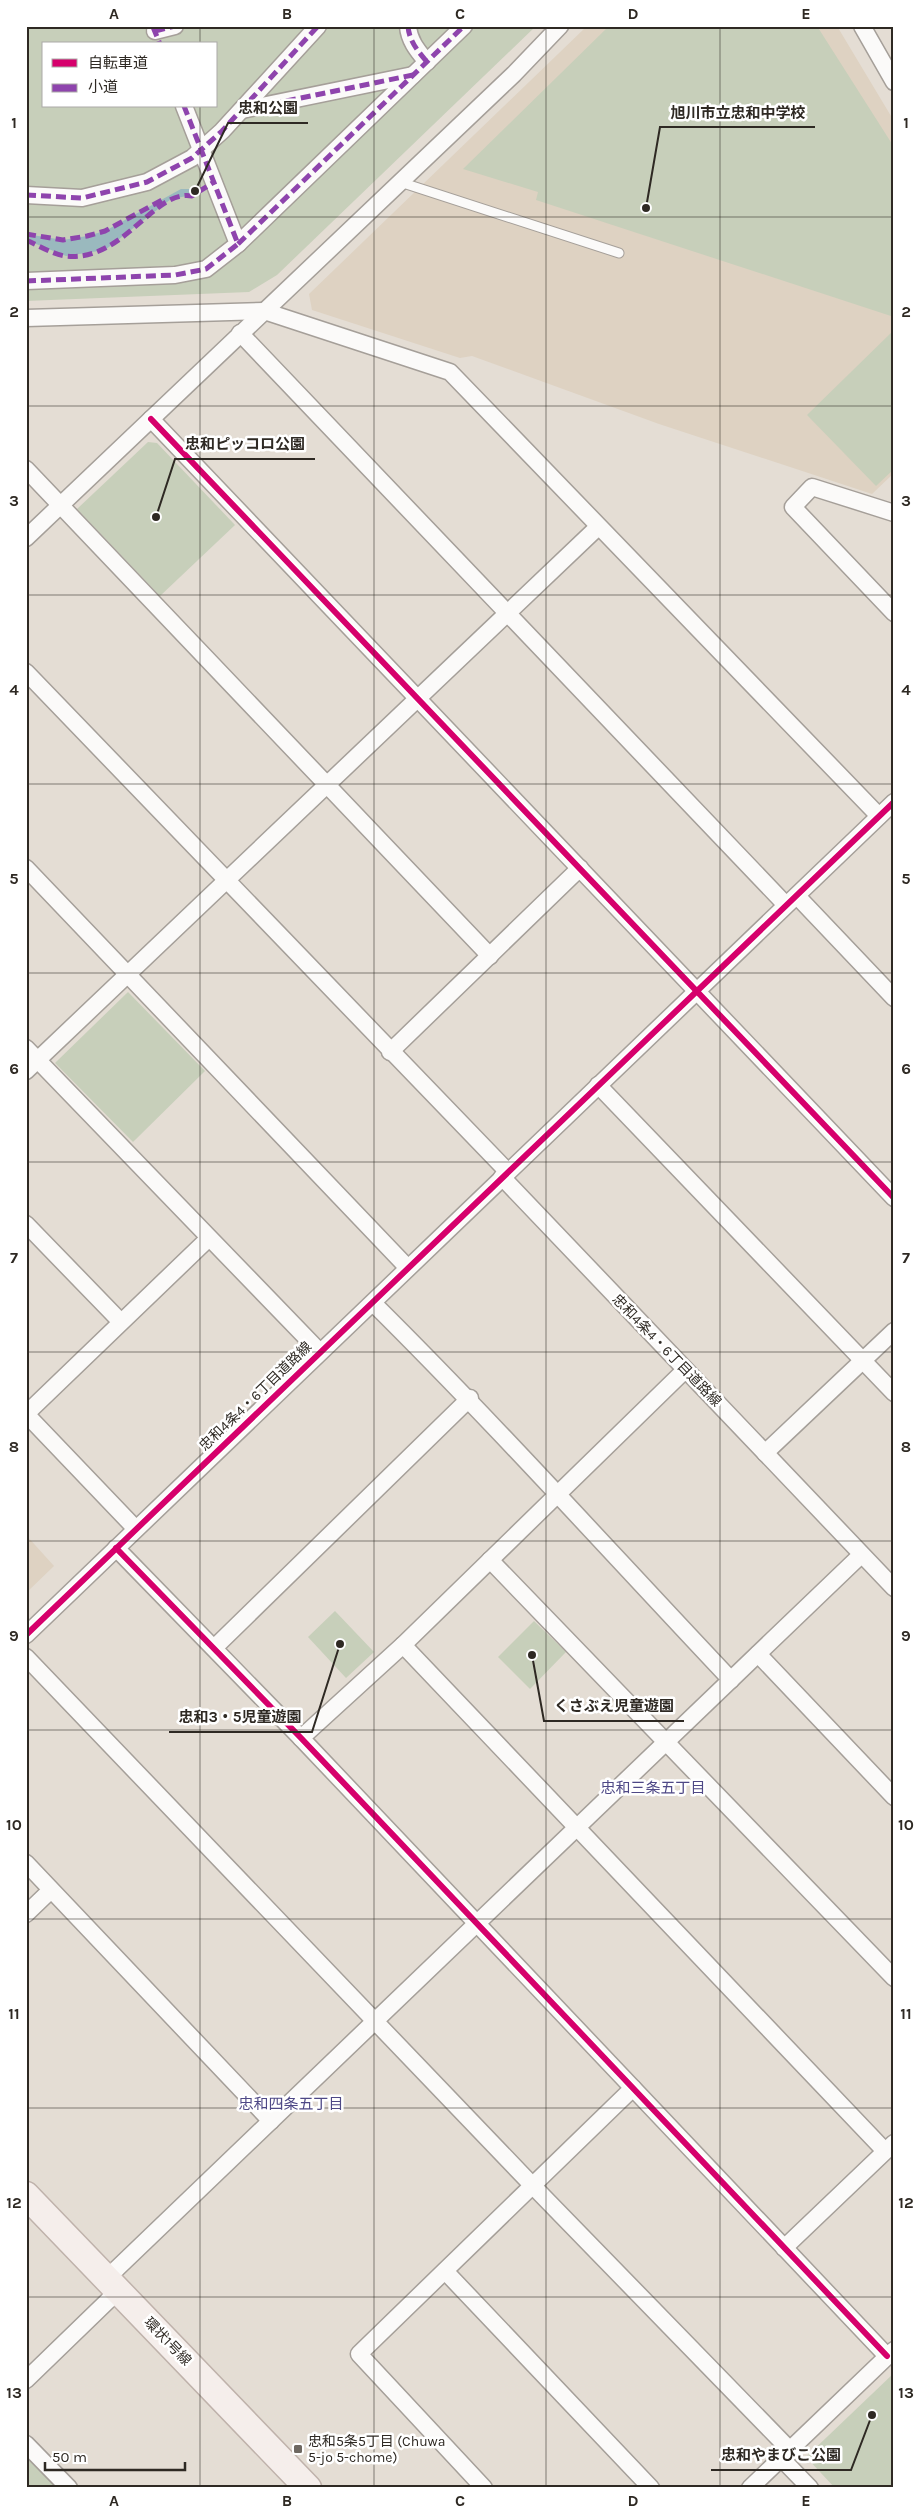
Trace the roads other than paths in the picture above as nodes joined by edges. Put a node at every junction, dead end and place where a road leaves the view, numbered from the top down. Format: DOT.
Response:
graph roads {
  1 [pos="175,26"];
  2 [pos="318,26"];
  3 [pos="408,26"];
  4 [pos="464,26"];
  5 [pos="560,26"];
  6 [pos="862,26"];
  7 [pos="156,34"];
  8 [pos="427,62"];
  9 [pos="413,75"];
  10 [pos="894,82"];
  11 [pos="185,108"];
  12 [pos="242,110"];
  13 [pos="201,150"];
  14 [pos="400,182"];
  15 [pos="26,195"];
  16 [pos="238,244"];
  17 [pos="619,253"];
  18 [pos="26,281"];
  19 [pos="264,311"];
  20 [pos="26,318"];
  21 [pos="240,333"];
  22 [pos="151,419"];
  23 [pos="26,469"];
  24 [pos="60,505"];
  25 [pos="894,513"];
  26 [pos="598,527"];
  27 [pos="26,538"];
  28 [pos="507,613"];
  29 [pos="894,613"];
  30 [pos="26,672"];
  31 [pos="417,700"];
  32 [pos="328,784"];
  33 [pos="894,802"];
  34 [pos="879,816"];
  35 [pos="26,868"];
  36 [pos="580,868"];
  37 [pos="226,882"];
  38 [pos="792,900"];
  39 [pos="490,956"];
  40 [pos="128,975"];
  41 [pos="696,991"];
  42 [pos="894,998"];
  43 [pos="26,1048"];
  44 [pos="390,1052"];
  45 [pos="32,1065"];
  46 [pos="598,1085"];
  47 [pos="505,1174"];
  48 [pos="894,1198"];
  49 [pos="26,1224"];
  50 [pos="209,1238"];
  51 [pos="408,1268"];
  52 [pos="373,1303"];
  53 [pos="121,1322"];
  54 [pos="894,1331"];
  55 [pos="320,1352"];
  56 [pos="862,1360"];
  57 [pos="685,1370"];
  58 [pos="894,1393"];
  59 [pos="470,1398"];
  60 [pos="26,1414"];
  61 [pos="765,1453"];
  62 [pos="556,1494"];
  63 [pos="136,1529"];
  64 [pos="116,1548"];
  65 [pos="861,1555"];
  66 [pos="490,1560"];
  67 [pos="894,1588"];
  68 [pos="26,1635"];
  69 [pos="403,1645"];
  70 [pos="214,1648"];
  71 [pos="758,1654"];
  72 [pos="26,1656"];
  73 [pos="731,1680"];
  74 [pos="301,1738"];
  75 [pos="667,1742"];
  76 [pos="894,1797"];
  77 [pos="576,1828"];
  78 [pos="26,1863"];
  79 [pos="52,1890"];
  80 [pos="26,1914"];
  81 [pos="477,1924"];
  82 [pos="894,1978"];
  83 [pos="376,2020"];
  84 [pos="633,2088"];
  85 [pos="271,2121"];
  86 [pos="890,2147"];
  87 [pos="533,2186"];
  88 [pos="26,2195"];
  89 [pos="784,2248"];
  90 [pos="445,2270"];
  91 [pos="112,2284"];
  92 [pos="890,2353"];
  93 [pos="26,2380"];
  94 [pos="26,2444"];
  95 [pos="785,2454"];
  96 [pos="69,2488"];
  97 [pos="308,2488"];
  98 [pos="484,2488"];
  99 [pos="651,2488"];
  100 [pos="750,2488"];
  101 [pos="810,2488"];
  1 -- 7 [label="street"];
  2 -- 12 [label="street"];
  3 -- 8 [label="street"];
  4 -- 8 [label="street"];
  5 -- 14 [label="street"];
  6 -- 10 [label="street"];
  8 -- 9 [label="street"];
  9 -- 12 [label="street"];
  9 -- 16 [label="street"];
  11 -- 13 [label="street"];
  12 -- 13 [label="street"];
  13 -- 15 [label="street"];
  13 -- 16 [label="street"];
  14 -- 17 [label="lane"];
  14 -- 19 [label="street"];
  16 -- 18 [label="street"];
  19 -- 20 [label="street"];
  19 -- 21 [label="street"];
  19 -- 26 [label="street"];
  21 -- 22 [label="street"];
  21 -- 28 [label="street"];
  22 -- 24 [label="street"];
  22 -- 31 [label="street"];
  23 -- 24 [label="street"];
  24 -- 27 [label="street"];
  24 -- 32 [label="street"];
  25 -- 29 [label="street"];
  26 -- 28 [label="street"];
  26 -- 34 [label="street"];
  28 -- 31 [label="street"];
  28 -- 38 [label="street"];
  30 -- 37 [label="street"];
  31 -- 32 [label="street"];
  31 -- 36 [label="street"];
  32 -- 37 [label="street"];
  32 -- 39 [label="street"];
  33 -- 34 [label="street"];
  34 -- 38 [label="street"];
  35 -- 40 [label="street"];
  36 -- 39 [label="street"];
  36 -- 41 [label="street"];
  37 -- 40 [label="street"];
  37 -- 44 [label="street"];
  38 -- 41 [label="street"];
  38 -- 42 [label="street"];
  39 -- 44 [label="street"];
  40 -- 45 [label="street"];
  40 -- 51 [label="street"];
  41 -- 46 [label="street"];
  41 -- 48 [label="street"];
  43 -- 45 [label="street"];
  44 -- 47 [label="street"];
  45 -- 50 [label="street"];
  46 -- 47 [label="street"];
  46 -- 56 [label="street"];
  47 -- 51 [label="street, 忠和4条4・6丁目道路線"];
  47 -- 57 [label="street, 忠和4条4・6丁目道路線"];
  49 -- 53 [label="street"];
  50 -- 53 [label="street"];
  50 -- 55 [label="street"];
  51 -- 52 [label="street, 忠和4条4・6丁目道路線"];
  52 -- 55 [label="street, 忠和4条4・6丁目道路線"];
  52 -- 59 [label="street"];
  53 -- 60 [label="street"];
  54 -- 56 [label="street"];
  55 -- 63 [label="street, 忠和4条4・6丁目道路線"];
  56 -- 58 [label="street"];
  56 -- 61 [label="street"];
  57 -- 61 [label="street, 忠和4条4・6丁目道路線"];
  57 -- 62 [label="street"];
  59 -- 62 [label="street"];
  59 -- 70 [label="street"];
  60 -- 63 [label="street"];
  61 -- 65 [label="street, 忠和4条4・6丁目道路線"];
  62 -- 66 [label="street"];
  62 -- 73 [label="street"];
  63 -- 64 [label="street, 忠和4条4・6丁目道路線"];
  64 -- 68 [label="street, 忠和4条4・6丁目道路線"];
  64 -- 70 [label="street"];
  65 -- 67 [label="street, 忠和4条4・6丁目道路線"];
  65 -- 71 [label="street"];
  66 -- 69 [label="street"];
  66 -- 75 [label="street"];
  69 -- 74 [label="street"];
  69 -- 77 [label="street"];
  70 -- 74 [label="street"];
  71 -- 73 [label="street"];
  71 -- 76 [label="street"];
  72 -- 83 [label="street"];
  73 -- 75 [label="street"];
  74 -- 81 [label="street"];
  75 -- 77 [label="street"];
  75 -- 82 [label="street"];
  77 -- 81 [label="street"];
  77 -- 86 [label="street"];
  78 -- 79 [label="street"];
  79 -- 80 [label="street"];
  79 -- 85 [label="street"];
  81 -- 83 [label="street"];
  81 -- 84 [label="street"];
  83 -- 85 [label="street"];
  83 -- 87 [label="street"];
  84 -- 87 [label="street"];
  84 -- 89 [label="street"];
  85 -- 91 [label="street"];
  86 -- 89 [label="street"];
  87 -- 90 [label="street"];
  87 -- 95 [label="street"];
  88 -- 91 [label="main road, 環状1号線"];
  89 -- 92 [label="street"];
  90 -- 98 [label="street"];
  90 -- 99 [label="street"];
  91 -- 93 [label="street"];
  91 -- 97 [label="main road, 環状1号線"];
  92 -- 95 [label="street"];
  94 -- 96 [label="street"];
  95 -- 100 [label="street"];
  95 -- 101 [label="street"];
}
